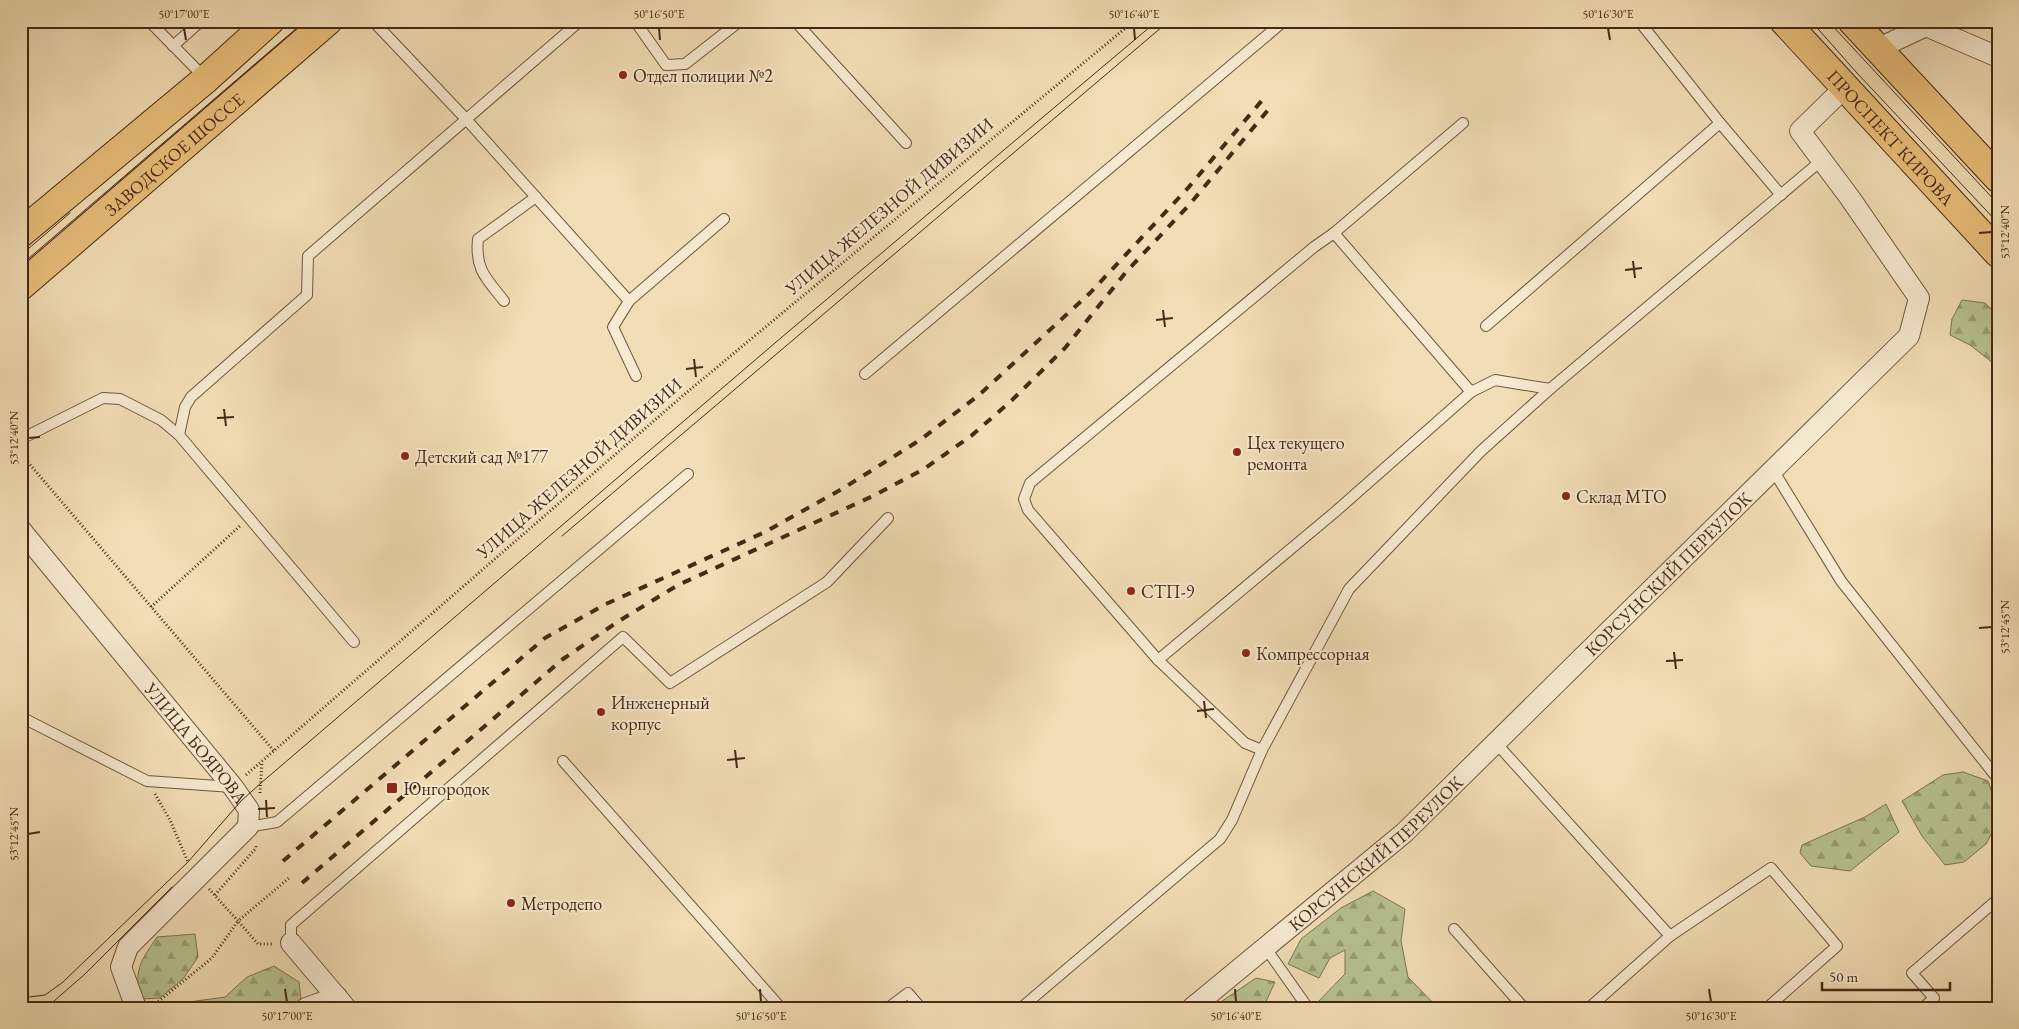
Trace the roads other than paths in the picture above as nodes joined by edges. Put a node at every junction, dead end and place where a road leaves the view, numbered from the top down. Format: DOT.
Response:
graph roads {
  1 [pos="148,21"];
  2 [pos="201,21"];
  3 [pos="270,21"];
  4 [pos="328,21"];
  5 [pos="373,21"];
  6 [pos="580,21"];
  7 [pos="635,21"];
  8 [pos="740,21"];
  9 [pos="796,21"];
  10 [pos="1284,21"];
  11 [pos="1639,21"];
  12 [pos="1784,21"];
  13 [pos="1852,21"];
  14 [pos="173,46"];
  15 [pos="1877,48"];
  16 [pos="1998,57"];
  17 [pos="206,79"];
  18 [pos="1844,88"];
  19 [pos="466,119"];
  20 [pos="1463,122"];
  21 [pos="1720,122"];
  22 [pos="906,144"];
  23 [pos="1822,160"];
  24 [pos="1998,178"];
  25 [pos="1781,195"];
  26 [pos="536,197"];
  27 [pos="724,219"];
  28 [pos="1334,233"];
  29 [pos="21,234"];
  30 [pos="1998,253"];
  31 [pos="21,286"];
  32 [pos="504,301"];
  33 [pos="629,301"];
  34 [pos="1486,326"];
  35 [pos="865,374"];
  36 [pos="636,376"];
  37 [pos="1550,389"];
  38 [pos="1471,392"];
  39 [pos="179,434"];
  40 [pos="21,439"];
  41 [pos="1773,470"];
  42 [pos="688,474"];
  43 [pos="888,518"];
  44 [pos="21,530"];
  45 [pos="354,642"];
  46 [pos="1158,660"];
  47 [pos="21,718"];
  48 [pos="1496,743"];
  49 [pos="1262,750"];
  50 [pos="563,761"];
  51 [pos="1998,779"];
  52 [pos="233,787"];
  53 [pos="248,828"];
  54 [pos="1998,899"];
  55 [pos="1454,929"];
  56 [pos="1670,936"];
  57 [pos="291,943"];
  58 [pos="1265,947"];
  59 [pos="341,1002"];
  60 [pos="136,1008"];
  61 [pos="306,1008"];
  62 [pos="781,1008"];
  63 [pos="888,1008"];
  64 [pos="921,1008"];
  65 [pos="1021,1008"];
  66 [pos="1192,1008"];
  67 [pos="1308,1008"];
  68 [pos="1524,1008"];
  69 [pos="1589,1008"];
  70 [pos="1767,1008"];
  71 [pos="1923,1008"];
  1 -- 14 [label="lane"];
  2 -- 14 [label="lane"];
  3 -- 17 [label="main road, ЗАВОДСКОЕ ШОССЕ"];
  4 -- 31 [label="main road, ЗАВОДСКОЕ ШОССЕ"];
  5 -- 19 [label="lane"];
  6 -- 19 [label="lane"];
  7 -- 8 [label="lane"];
  9 -- 22 [label="lane"];
  10 -- 35 [label="lane"];
  11 -- 21 [label="lane"];
  12 -- 18 [label="main road, ПРОСПЕКТ КИРОВА"];
  13 -- 15 [label="main road"];
  14 -- 17 [label="lane"];
  15 -- 16 [label="street"];
  15 -- 24 [label="main road"];
  17 -- 29 [label="main road, ЗАВОДСКОЕ ШОССЕ"];
  18 -- 23 [label="street, КОРСУНСКИЙ ПЕРЕУЛОК"];
  18 -- 30 [label="main road, ПРОСПЕКТ КИРОВА"];
  19 -- 26 [label="lane"];
  19 -- 39 [label="lane"];
  20 -- 28 [label="lane"];
  21 -- 25 [label="lane"];
  21 -- 34 [label="lane"];
  23 -- 25 [label="lane"];
  23 -- 41 [label="street, КОРСУНСКИЙ ПЕРЕУЛОК"];
  25 -- 37 [label="lane"];
  26 -- 32 [label="lane"];
  26 -- 33 [label="lane"];
  27 -- 33 [label="lane"];
  28 -- 38 [label="lane"];
  28 -- 46 [label="lane"];
  33 -- 36 [label="lane"];
  37 -- 38 [label="lane"];
  37 -- 49 [label="lane"];
  38 -- 46 [label="lane"];
  39 -- 40 [label="lane"];
  39 -- 45 [label="lane"];
  41 -- 48 [label="street, КОРСУНСКИЙ ПЕРЕУЛОК"];
  41 -- 51 [label="lane"];
  42 -- 53 [label="lane"];
  43 -- 57 [label="lane"];
  44 -- 52 [label="street, УЛИЦА БОЯРОВА"];
  46 -- 49 [label="lane"];
  47 -- 52 [label="lane"];
  48 -- 56 [label="lane"];
  48 -- 58 [label="street, КОРСУНСКИЙ ПЕРЕУЛОК"];
  49 -- 65 [label="lane"];
  50 -- 62 [label="lane"];
  52 -- 53 [label="street, УЛИЦА БОЯРОВА"];
  53 -- 60 [label="street, УЛИЦА БОЯРОВА"];
  54 -- 71 [label="lane"];
  55 -- 68 [label="lane"];
  56 -- 69 [label="lane"];
  56 -- 70 [label="lane"];
  57 -- 59 [label="street"];
  58 -- 66 [label="street, КОРСУНСКИЙ ПЕРЕУЛОК"];
  58 -- 67 [label="lane"];
  59 -- 61 [label="street"];
  63 -- 64 [label="lane"];
}
